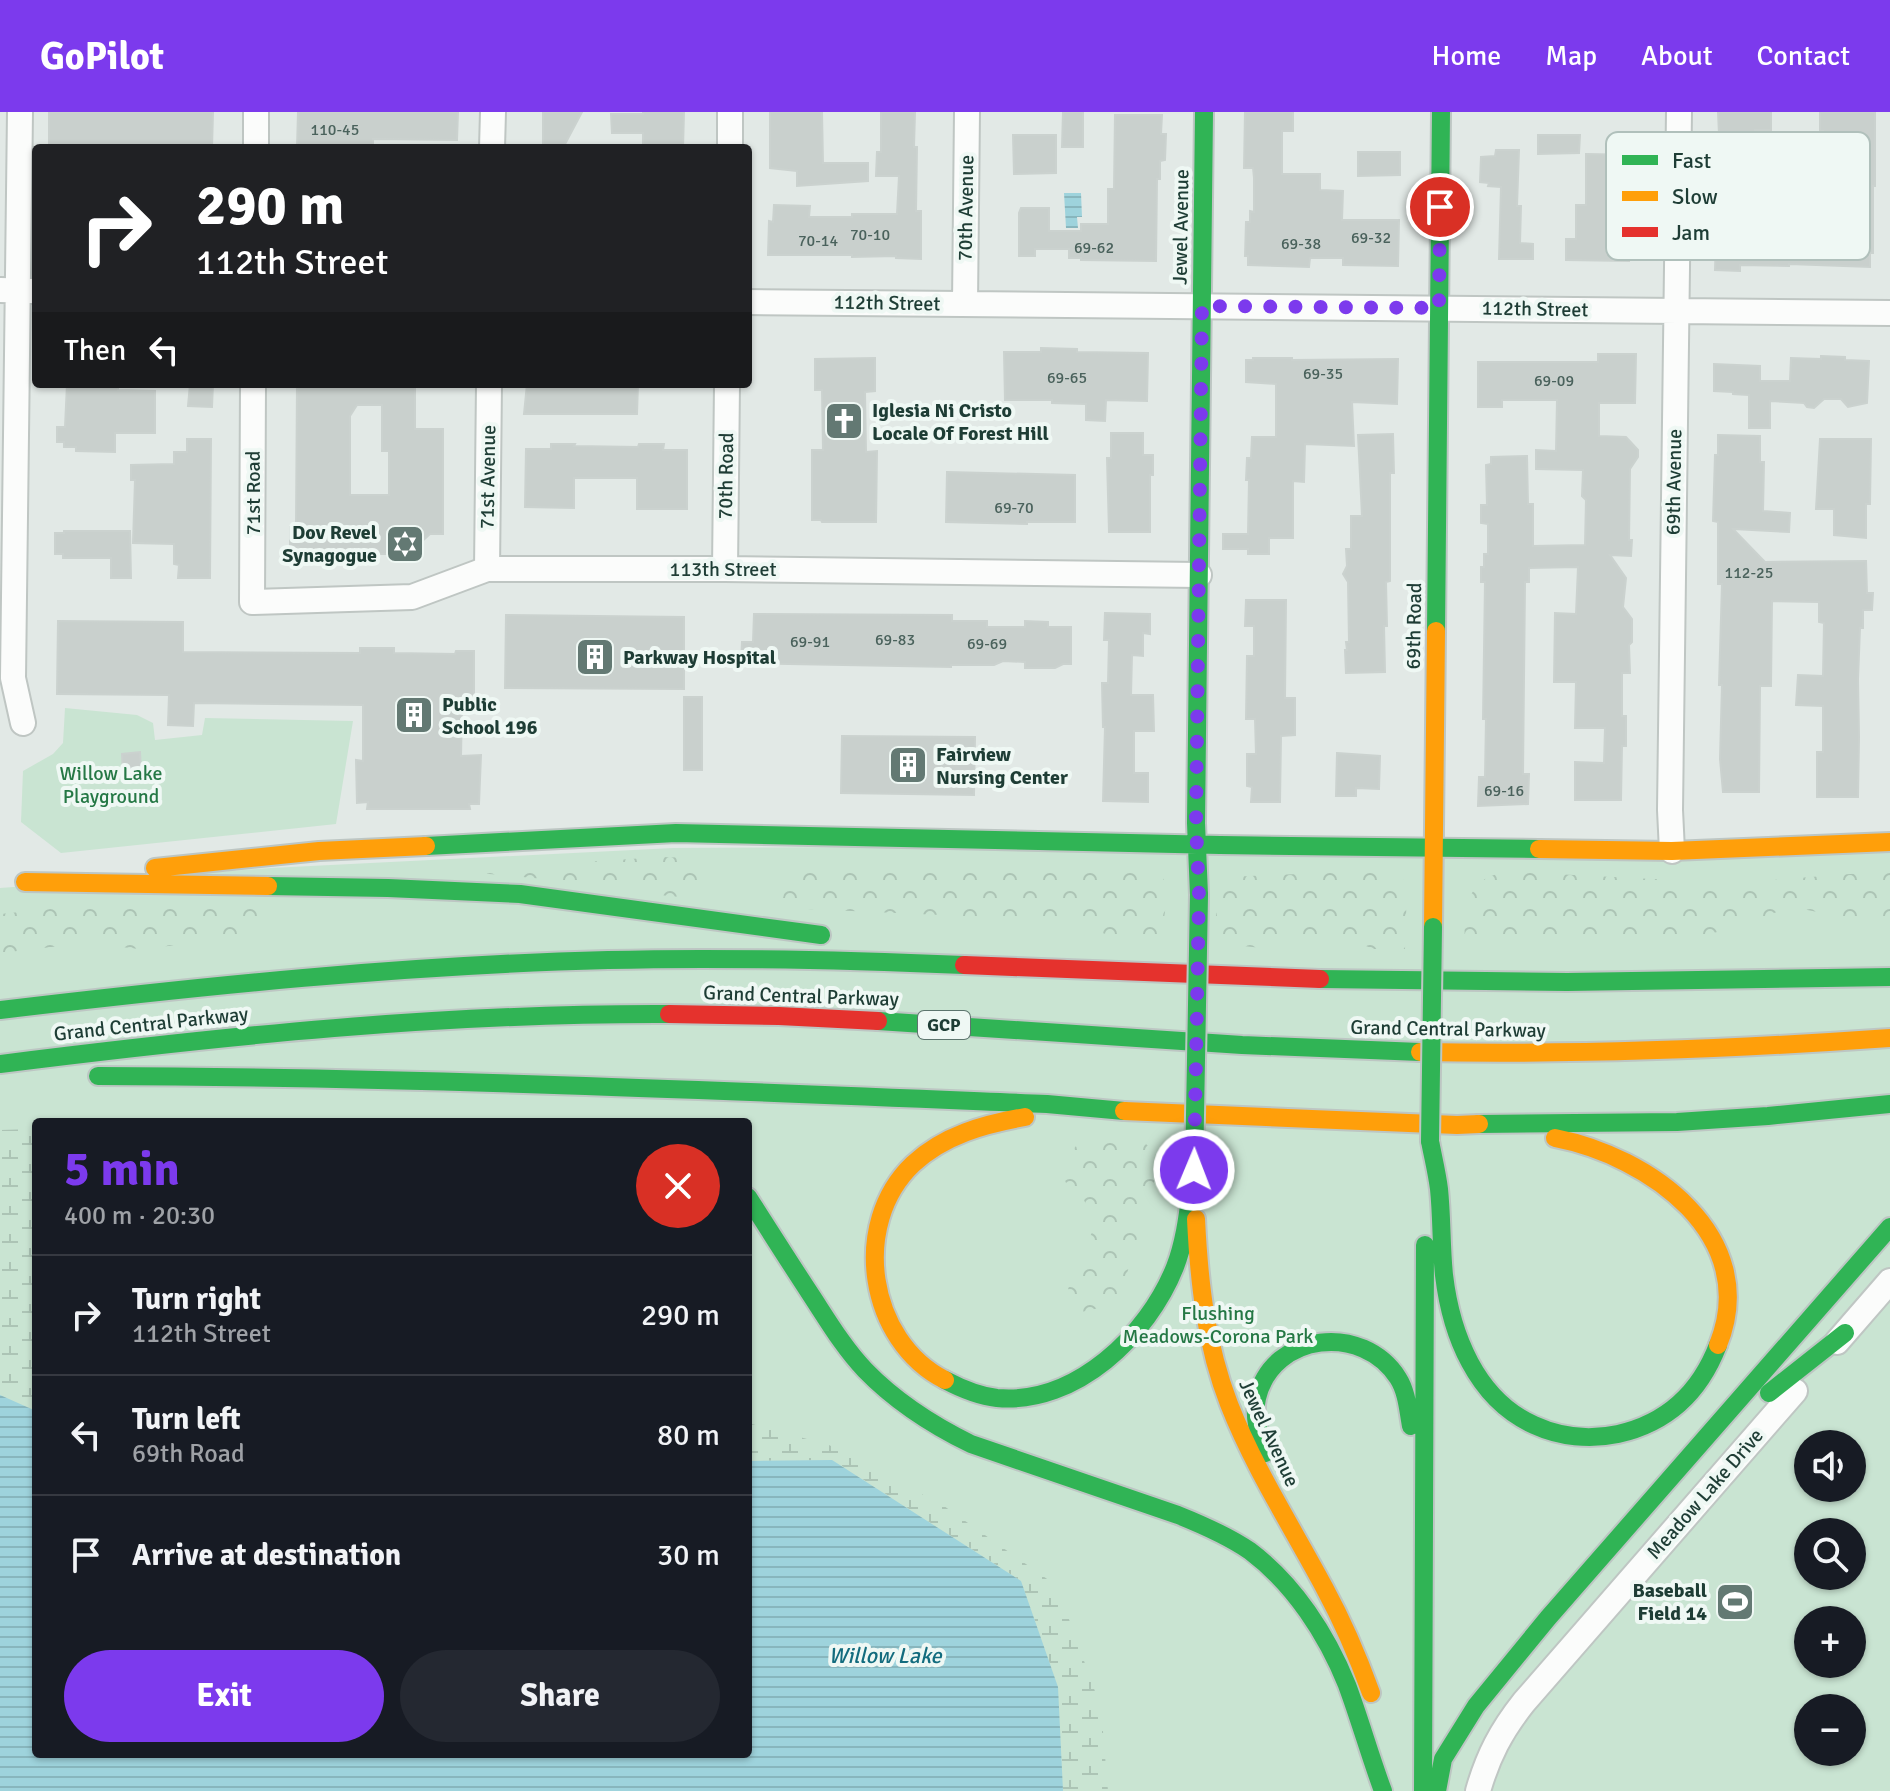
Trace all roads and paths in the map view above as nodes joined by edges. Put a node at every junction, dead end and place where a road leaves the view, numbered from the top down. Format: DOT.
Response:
graph roads {
  1 [pos="20,112"];
  2 [pos="256,112"];
  3 [pos="493,112"];
  4 [pos="730,112"];
  5 [pos="967,112"];
  6 [pos="1204,112"];
  7 [pos="1441,112"];
  8 [pos="1679,112"];
  9 [pos="1679,132"];
  10 [pos="256,144"];
  11 [pos="492,144"];
  12 [pos="730,144"];
  13 [pos="1677,260"];
  14 [pos="18,291"];
  15 [pos="752,302"];
  16 [pos="965,303"];
  17 [pos="1202,306"];
  18 [pos="1439,308"];
  19 [pos="1676,311"];
  20 [pos="1890,313"];
  21 [pos="253,388"];
  22 [pos="489,388"];
  23 [pos="727,388"];
  24 [pos="487,569"];
  25 [pos="725,569"];
  26 [pos="1199,575"];
  27 [pos="252,602"];
  28 [pos="23,723"];
  29 [pos="1890,842"];
  30 [pos="1197,844"];
  31 [pos="1434,847"];
  32 [pos="1672,851"];
  33 [pos="835,937"];
  34 [pos="897,945"];
  35 [pos="1097,971"];
  36 [pos="1890,977"];
  37 [pos="0,1010"];
  38 [pos="1890,1038"];
  39 [pos="0,1064"];
  40 [pos="45,1076"];
  41 [pos="75,1076"];
  42 [pos="0,1077"];
  43 [pos="567,1085"];
  44 [pos="1890,1104"];
  45 [pos="640,1106"];
  46 [pos="1116,1111"];
  47 [pos="1457,1125"];
  48 [pos="1430,1141"];
  49 [pos="1194,1170"];
  50 [pos="752,1203"];
  51 [pos="1890,1227"];
  52 [pos="1890,1281"];
  53 [pos="1845,1333"];
  54 [pos="1694,1451"];
  55 [pos="1423,1477"];
  56 [pos="1284,1515"];
  57 [pos="1386,1791"];
  58 [pos="1423,1791"];
  59 [pos="1437,1791"];
  60 [pos="1478,1791"];
  1 -- 14 [label="street"];
  2 -- 10 [label="street"];
  3 -- 11 [label="street"];
  4 -- 12 [label="street"];
  5 -- 16 [label="street, 70th Avenue"];
  6 -- 17 [label="main road, Jewel Avenue"];
  7 -- 18 [label="main road, 69th Road"];
  8 -- 9 [label="street, 69th Avenue"];
  13 -- 19 [label="street, 69th Avenue"];
  14 -- 28 [label="street"];
  15 -- 16 [label="street, 112th Street"];
  16 -- 17 [label="street, 112th Street"];
  17 -- 18 [label="street, 112th Street"];
  17 -- 26 [label="main road, Jewel Avenue"];
  18 -- 19 [label="street, 112th Street"];
  18 -- 31 [label="main road, 69th Road"];
  19 -- 20 [label="street, 112th Street"];
  19 -- 32 [label="street, 69th Avenue"];
  21 -- 27 [label="street, 71st Road"];
  22 -- 24 [label="street, 71st Avenue"];
  23 -- 25 [label="street, 70th Road"];
  24 -- 25 [label="street, 113th Street"];
  24 -- 27 [label="street, 113th Street"];
  25 -- 26 [label="street, 113th Street"];
  26 -- 30 [label="main road, Jewel Avenue"];
  29 -- 32 [label="main road"];
  30 -- 31 [label="main road"];
  30 -- 33 [label="main road"];
  30 -- 49 [label="main road, Jewel Avenue, bridge"];
  31 -- 32 [label="main road"];
  31 -- 48 [label="main road, 69th Road, bridge"];
  34 -- 35 [label="main road"];
  35 -- 36 [label="main road, Grand Central Parkway"];
  35 -- 37 [label="main road, Grand Central Parkway"];
  38 -- 39 [label="main road, Grand Central Parkway / GCP"];
  40 -- 42 [label="main road"];
  41 -- 43 [label="main road"];
  43 -- 45 [label="main road"];
  43 -- 46 [label="main road"];
  44 -- 47 [label="main road"];
  46 -- 47 [label="main road"];
  46 -- 49 [label="main road"];
  47 -- 48 [label="main road"];
  48 -- 55 [label="main road"];
  49 -- 56 [label="main road, Jewel Avenue"];
  50 -- 57 [label="main road"];
  51 -- 54 [label="main road"];
  52 -- 53 [label="street, Meadow Lake Drive"];
  53 -- 54 [label="main road"];
  53 -- 60 [label="street, Meadow Lake Drive"];
  54 -- 59 [label="main road"];
  55 -- 56 [label="main road"];
  55 -- 58 [label="main road"];
  56 -- 57 [label="main road, Jewel Avenue"];
}
